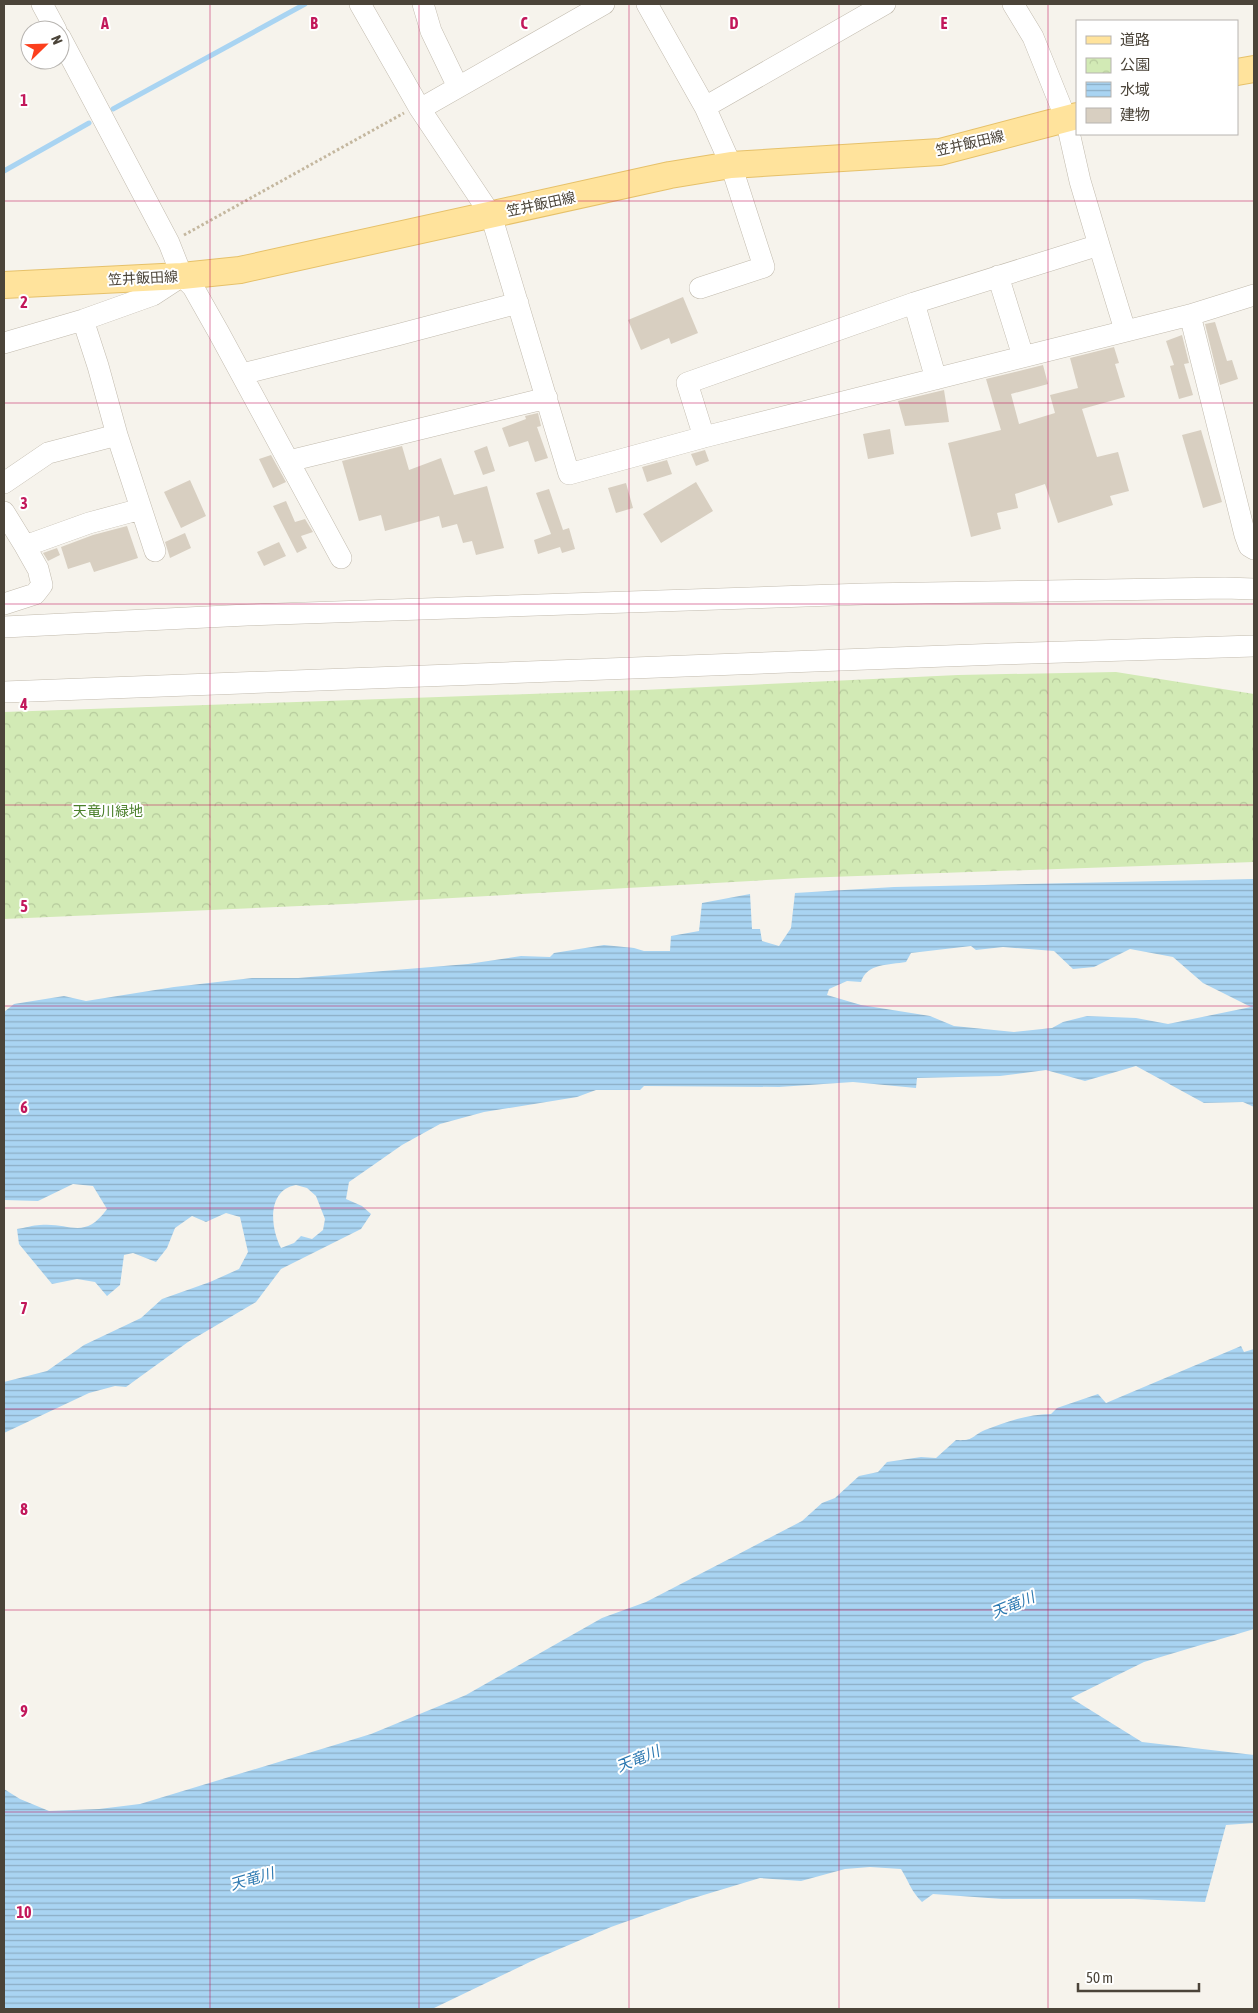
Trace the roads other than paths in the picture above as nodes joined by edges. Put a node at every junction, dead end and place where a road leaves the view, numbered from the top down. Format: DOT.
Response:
graph roads {
  1 [pos="42,4"];
  2 [pos="360,4"];
  3 [pos="423,4"];
  4 [pos="604,4"];
  5 [pos="647,4"];
  6 [pos="885,4"];
  7 [pos="1013,4"];
  8 [pos="51,20"];
  9 [pos="70,56"];
  10 [pos="1254,69"];
  11 [pos="1238,72"];
  12 [pos="458,86"];
  13 [pos="418,107"];
  14 [pos="705,107"];
  15 [pos="1071,118"];
  16 [pos="731,165"];
  17 [pos="491,215"];
  18 [pos="1099,244"];
  19 [pos="182,276"];
  20 [pos="998,276"];
  21 [pos="4,285"];
  22 [pos="700,288"];
  23 [pos="1254,295"];
  24 [pos="518,303"];
  25 [pos="914,303"];
  26 [pos="1190,315"];
  27 [pos="83,320"];
  28 [pos="1125,330"];
  29 [pos="4,343"];
  30 [pos="1023,356"];
  31 [pos="242,374"];
  32 [pos="936,379"];
  33 [pos="547,398"];
  34 [pos="117,435"];
  35 [pos="704,437"];
  36 [pos="289,461"];
  37 [pos="4,483"];
  38 [pos="141,508"];
  39 [pos="4,512"];
  40 [pos="25,546"];
  41 [pos="1254,549"];
  42 [pos="155,551"];
  43 [pos="341,558"];
  44 [pos="1254,589"];
  45 [pos="4,604"];
  46 [pos="4,627"];
  47 [pos="1254,646"];
  48 [pos="4,692"];
  1 -- 8 [label="street"];
  2 -- 13 [label="street"];
  3 -- 12 [label="street"];
  4 -- 12 [label="street"];
  5 -- 14 [label="street"];
  6 -- 14 [label="street"];
  7 -- 15 [label="street"];
  9 -- 19 [label="street"];
  10 -- 11 [label="main road"];
  12 -- 13 [label="street"];
  13 -- 17 [label="street"];
  14 -- 16 [label="street"];
  15 -- 16 [label="main road, 笠井飯田線"];
  15 -- 18 [label="street"];
  16 -- 17 [label="main road, 笠井飯田線"];
  16 -- 22 [label="street"];
  17 -- 19 [label="main road, 笠井飯田線"];
  17 -- 24 [label="street"];
  18 -- 20 [label="street"];
  18 -- 28 [label="street"];
  19 -- 21 [label="main road, 笠井飯田線"];
  19 -- 27 [label="street"];
  19 -- 31 [label="street"];
  20 -- 25 [label="street"];
  20 -- 30 [label="street"];
  23 -- 26 [label="street"];
  24 -- 31 [label="street"];
  24 -- 33 [label="street"];
  25 -- 32 [label="street"];
  25 -- 35 [label="street"];
  26 -- 28 [label="street"];
  26 -- 41 [label="street"];
  27 -- 29 [label="street"];
  27 -- 34 [label="street"];
  28 -- 30 [label="street"];
  30 -- 32 [label="street"];
  31 -- 36 [label="street"];
  32 -- 35 [label="street"];
  33 -- 35 [label="street"];
  33 -- 36 [label="street"];
  34 -- 37 [label="street"];
  34 -- 38 [label="street"];
  36 -- 43 [label="street"];
  38 -- 40 [label="street"];
  38 -- 42 [label="street"];
  39 -- 40 [label="street"];
  40 -- 45 [label="street"];
  44 -- 46 [label="street"];
  47 -- 48 [label="street"];
}
